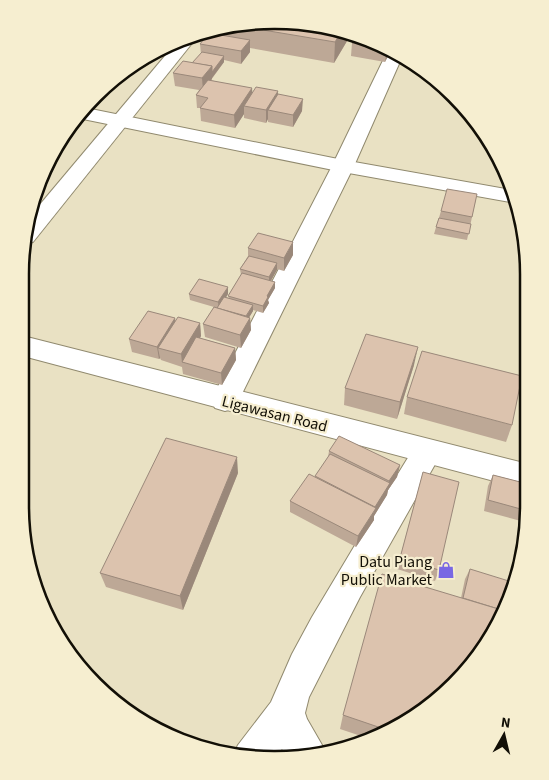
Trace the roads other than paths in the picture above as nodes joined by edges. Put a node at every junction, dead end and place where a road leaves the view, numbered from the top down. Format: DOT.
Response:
graph roads {
  1 [pos="183,46"];
  2 [pos="391,59"];
  3 [pos="88,114"];
  4 [pos="121,120"];
  5 [pos="343,166"];
  6 [pos="507,195"];
  7 [pos="33,227"];
  8 [pos="29,348"];
  9 [pos="225,400"];
  10 [pos="427,452"];
  11 [pos="520,475"];
  12 [pos="287,712"];
  13 [pos="302,750"];
  14 [pos="257,751"];
  1 -- 4 [label="street"];
  2 -- 5 [label="street"];
  3 -- 4 [label="street"];
  4 -- 5 [label="street"];
  4 -- 7 [label="street"];
  5 -- 6 [label="street"];
  5 -- 9 [label="street"];
  8 -- 9 [label="street, Ligawasan Road"];
  9 -- 10 [label="street, Ligawasan Road"];
  10 -- 11 [label="street, Ligawasan Road"];
  10 -- 12 [label="street"];
  12 -- 13 [label="street"];
  12 -- 14 [label="street"];
}
